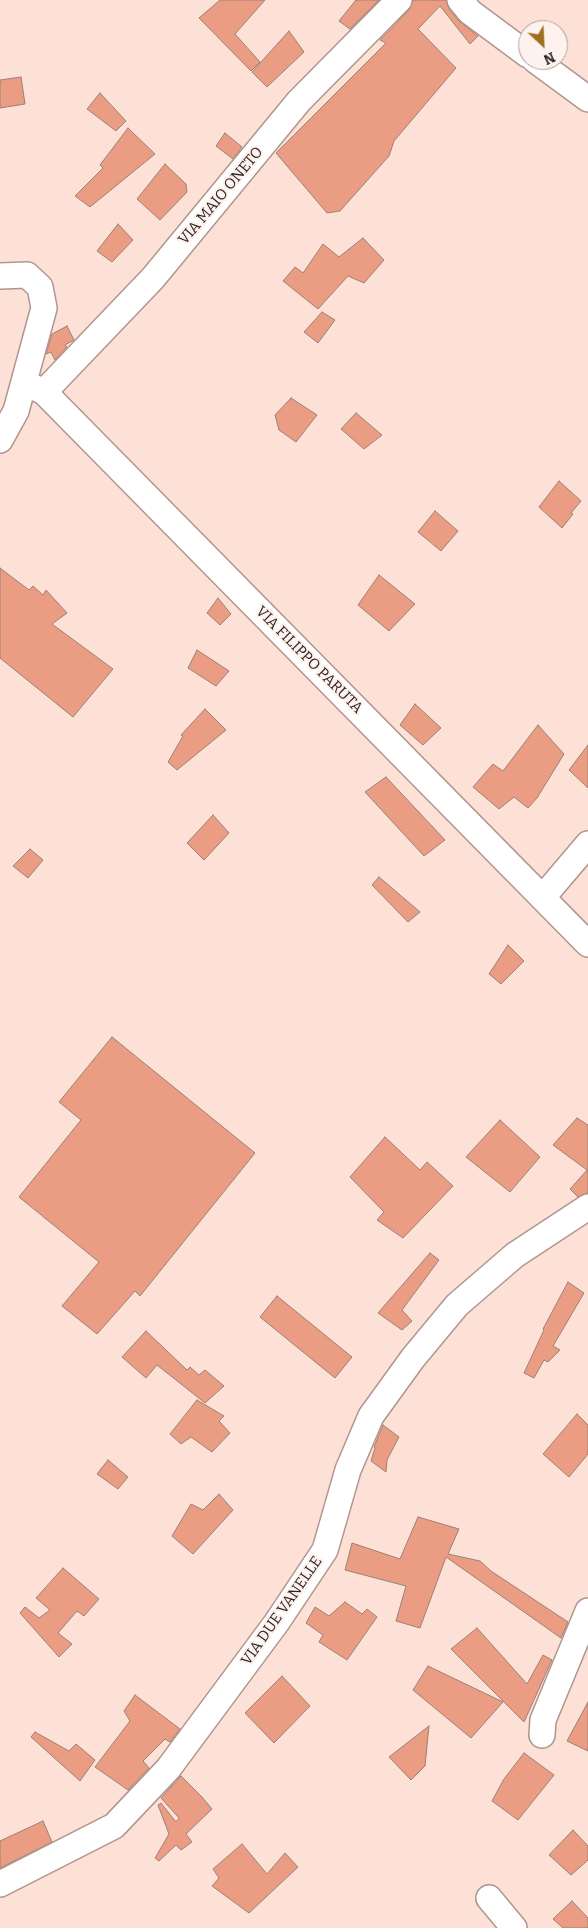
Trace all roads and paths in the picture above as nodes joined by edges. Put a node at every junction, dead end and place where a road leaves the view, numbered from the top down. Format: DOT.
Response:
graph roads {
  1 [pos="399,0"];
  2 [pos="460,0"];
  3 [pos="518,48"];
  4 [pos="549,70"];
  5 [pos="588,99"];
  6 [pos="0,276"];
  7 [pos="34,387"];
  8 [pos="0,440"];
  9 [pos="588,844"];
  10 [pos="543,897"];
  11 [pos="588,944"];
  12 [pos="588,1207"];
  13 [pos="588,1611"];
  14 [pos="542,1735"];
  15 [pos="0,1884"];
  16 [pos="489,1898"];
  17 [pos="514,1928"];
  1 -- 7 [label="street, VIA MAIO ONETO"];
  2 -- 3 [label="street"];
  4 -- 5 [label="street"];
  6 -- 7 [label="street"];
  7 -- 8 [label="street"];
  7 -- 10 [label="street, VIA FILIPPO PARUTA"];
  9 -- 10 [label="street"];
  10 -- 11 [label="street, VIA FILIPPO PARUTA"];
  12 -- 15 [label="street, VIA DUE VANELLE"];
  13 -- 14 [label="street"];
  16 -- 17 [label="street"];
}
